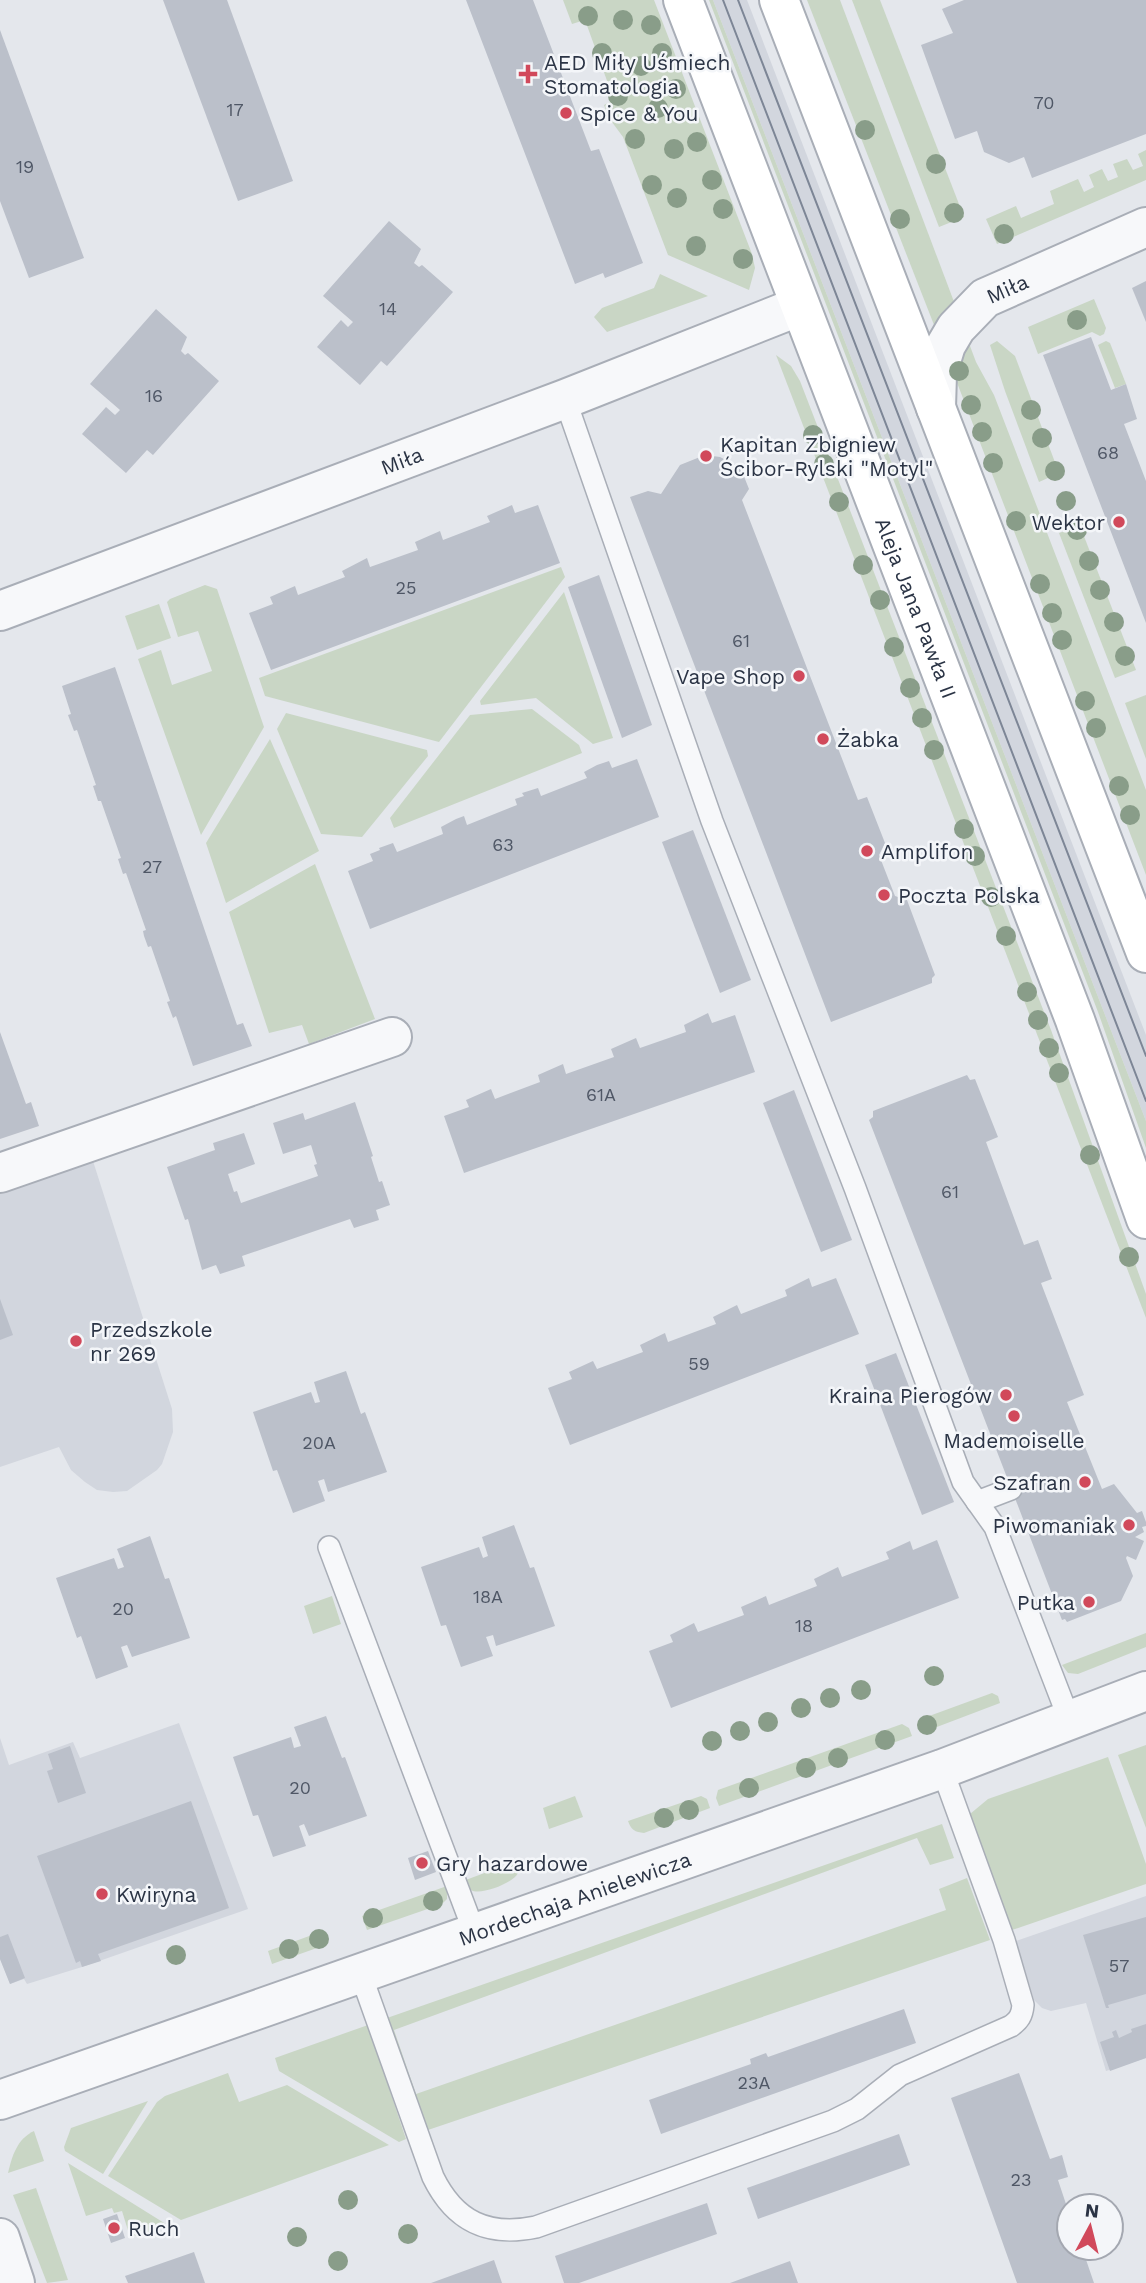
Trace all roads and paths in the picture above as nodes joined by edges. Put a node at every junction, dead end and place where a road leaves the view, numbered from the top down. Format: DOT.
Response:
graph roads {
  1 [pos="683,0"];
  2 [pos="779,0"];
  3 [pos="1146,227"];
  4 [pos="800,306"];
  5 [pos="565,399"];
  6 [pos="936,408"];
  7 [pos="0,611"];
  8 [pos="1146,953"];
  9 [pos="392,1037"];
  10 [pos="0,1173"];
  11 [pos="1146,1219"];
  12 [pos="1011,1489"];
  13 [pos="977,1502"];
  14 [pos="329,1547"];
  15 [pos="1146,1691"];
  16 [pos="1069,1719"];
  17 [pos="942,1769"];
  18 [pos="475,1934"];
  19 [pos="361,1975"];
  20 [pos="0,2101"];
  21 [pos="0,2238"];
  22 [pos="15,2283"];
  1 -- 4 [label="main road, Aleja Jana Pawła II"];
  2 -- 6 [label="main road"];
  3 -- 6 [label="street, Miła"];
  4 -- 5 [label="street, Miła"];
  4 -- 11 [label="main road, Aleja Jana Pawła II"];
  5 -- 7 [label="street, Miła"];
  5 -- 13 [label="lane"];
  6 -- 8 [label="main road"];
  9 -- 10 [label="street"];
  12 -- 13 [label="lane"];
  13 -- 16 [label="lane"];
  14 -- 18 [label="lane"];
  15 -- 16 [label="street, Mordechaja Anielewicza"];
  16 -- 17 [label="street, Mordechaja Anielewicza"];
  17 -- 18 [label="street, Mordechaja Anielewicza"];
  17 -- 19 [label="lane"];
  18 -- 19 [label="street, Mordechaja Anielewicza"];
  19 -- 20 [label="street, Mordechaja Anielewicza"];
  21 -- 22 [label="street"];
}
